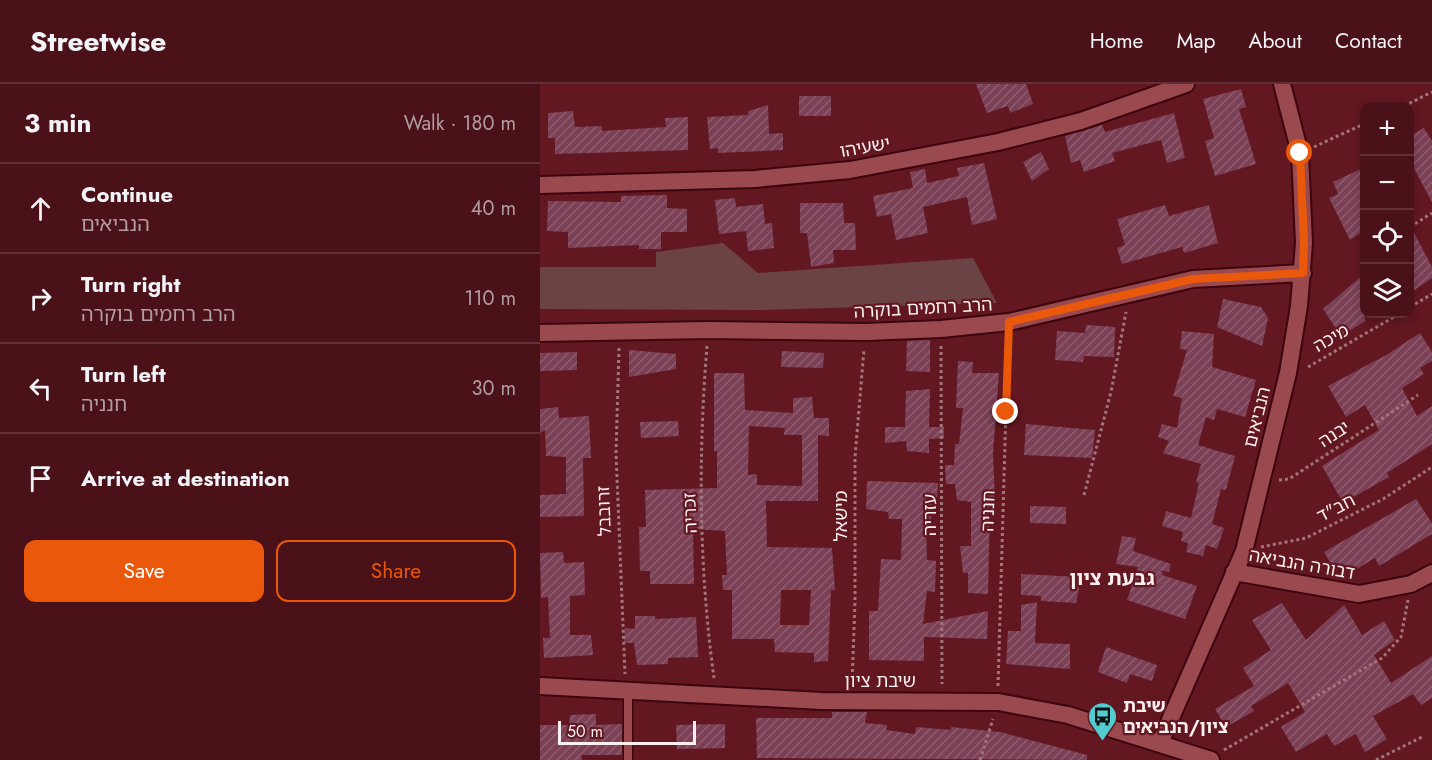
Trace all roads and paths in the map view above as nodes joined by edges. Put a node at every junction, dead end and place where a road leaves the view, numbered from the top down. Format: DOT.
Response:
graph roads {
  1 [pos="1186,84"];
  2 [pos="1282,84"];
  3 [pos="1432,92"];
  4 [pos="1412,102"];
  5 [pos="1360,126"];
  6 [pos="1300,153"];
  7 [pos="540,185"];
  8 [pos="1432,213"];
  9 [pos="1414,224"];
  10 [pos="1303,273"];
  11 [pos="1130,292"];
  12 [pos="1432,294"];
  13 [pos="1414,305"];
  14 [pos="1392,318"];
  15 [pos="1009,322"];
  16 [pos="941,329"];
  17 [pos="708,330"];
  18 [pos="620,331"];
  19 [pos="866,332"];
  20 [pos="540,333"];
  21 [pos="1308,367"];
  22 [pos="1418,395"];
  23 [pos="1432,467"];
  24 [pos="1260,483"];
  25 [pos="1084,495"];
  26 [pos="1244,551"];
  27 [pos="1234,572"];
  28 [pos="1432,573"];
  29 [pos="1411,584"];
  30 [pos="540,686"];
  31 [pos="627,689"];
  32 [pos="717,695"];
  33 [pos="851,701"];
  34 [pos="942,701"];
  35 [pos="998,702"];
  36 [pos="1422,736"];
  37 [pos="1161,743"];
  38 [pos="628,760"];
  39 [pos="980,760"];
  40 [pos="1210,760"];
  41 [pos="1376,760"];
  1 -- 7 [label="street, ישעיהו"];
  2 -- 6 [label="street, הנביאים"];
  3 -- 4 [label="path"];
  5 -- 6 [label="path"];
  6 -- 10 [label="street, הנביאים"];
  8 -- 9 [label="path"];
  10 -- 11 [label="street, הרב רחמים בוקרה"];
  10 -- 24 [label="street, הנביאים"];
  11 -- 15 [label="street, הרב רחמים בוקרה"];
  11 -- 25 [label="path"];
  12 -- 13 [label="path"];
  14 -- 21 [label="path, מיכה"];
  15 -- 16 [label="street, הרב רחמים בוקרה"];
  15 -- 35 [label="path, חנניה"];
  16 -- 19 [label="street, הרב רחמים בוקרה"];
  16 -- 34 [label="path, עזריה"];
  17 -- 18 [label="street, הרב רחמים בוקרה"];
  17 -- 19 [label="street, הרב רחמים בוקרה"];
  17 -- 32 [label="path, זכריה"];
  18 -- 20 [label="street, הרב רחמים בוקרה"];
  18 -- 31 [label="path, זרובבל"];
  19 -- 33 [label="path, מישאל"];
  22 -- 24 [label="path, יבנה"];
  23 -- 26 [label="path, חב\"ד"];
  24 -- 26 [label="street, הנביאים"];
  26 -- 27 [label="street, הנביאים"];
  27 -- 29 [label="street, דבורה הנביאה"];
  27 -- 37 [label="street, הנביאים"];
  28 -- 29 [label="street, דבורה הנביאה"];
  29 -- 40 [label="path"];
  30 -- 31 [label="street, שיבת ציון"];
  31 -- 32 [label="street, שיבת ציון"];
  31 -- 38 [label="lane"];
  32 -- 33 [label="street, שיבת ציון"];
  33 -- 34 [label="street, שיבת ציון"];
  34 -- 35 [label="street, שיבת ציון"];
  35 -- 37 [label="street, שיבת ציון"];
  35 -- 39 [label="path, חנניה"];
  36 -- 41 [label="path"];
  37 -- 40 [label="street, שיבת ציון"];
}
